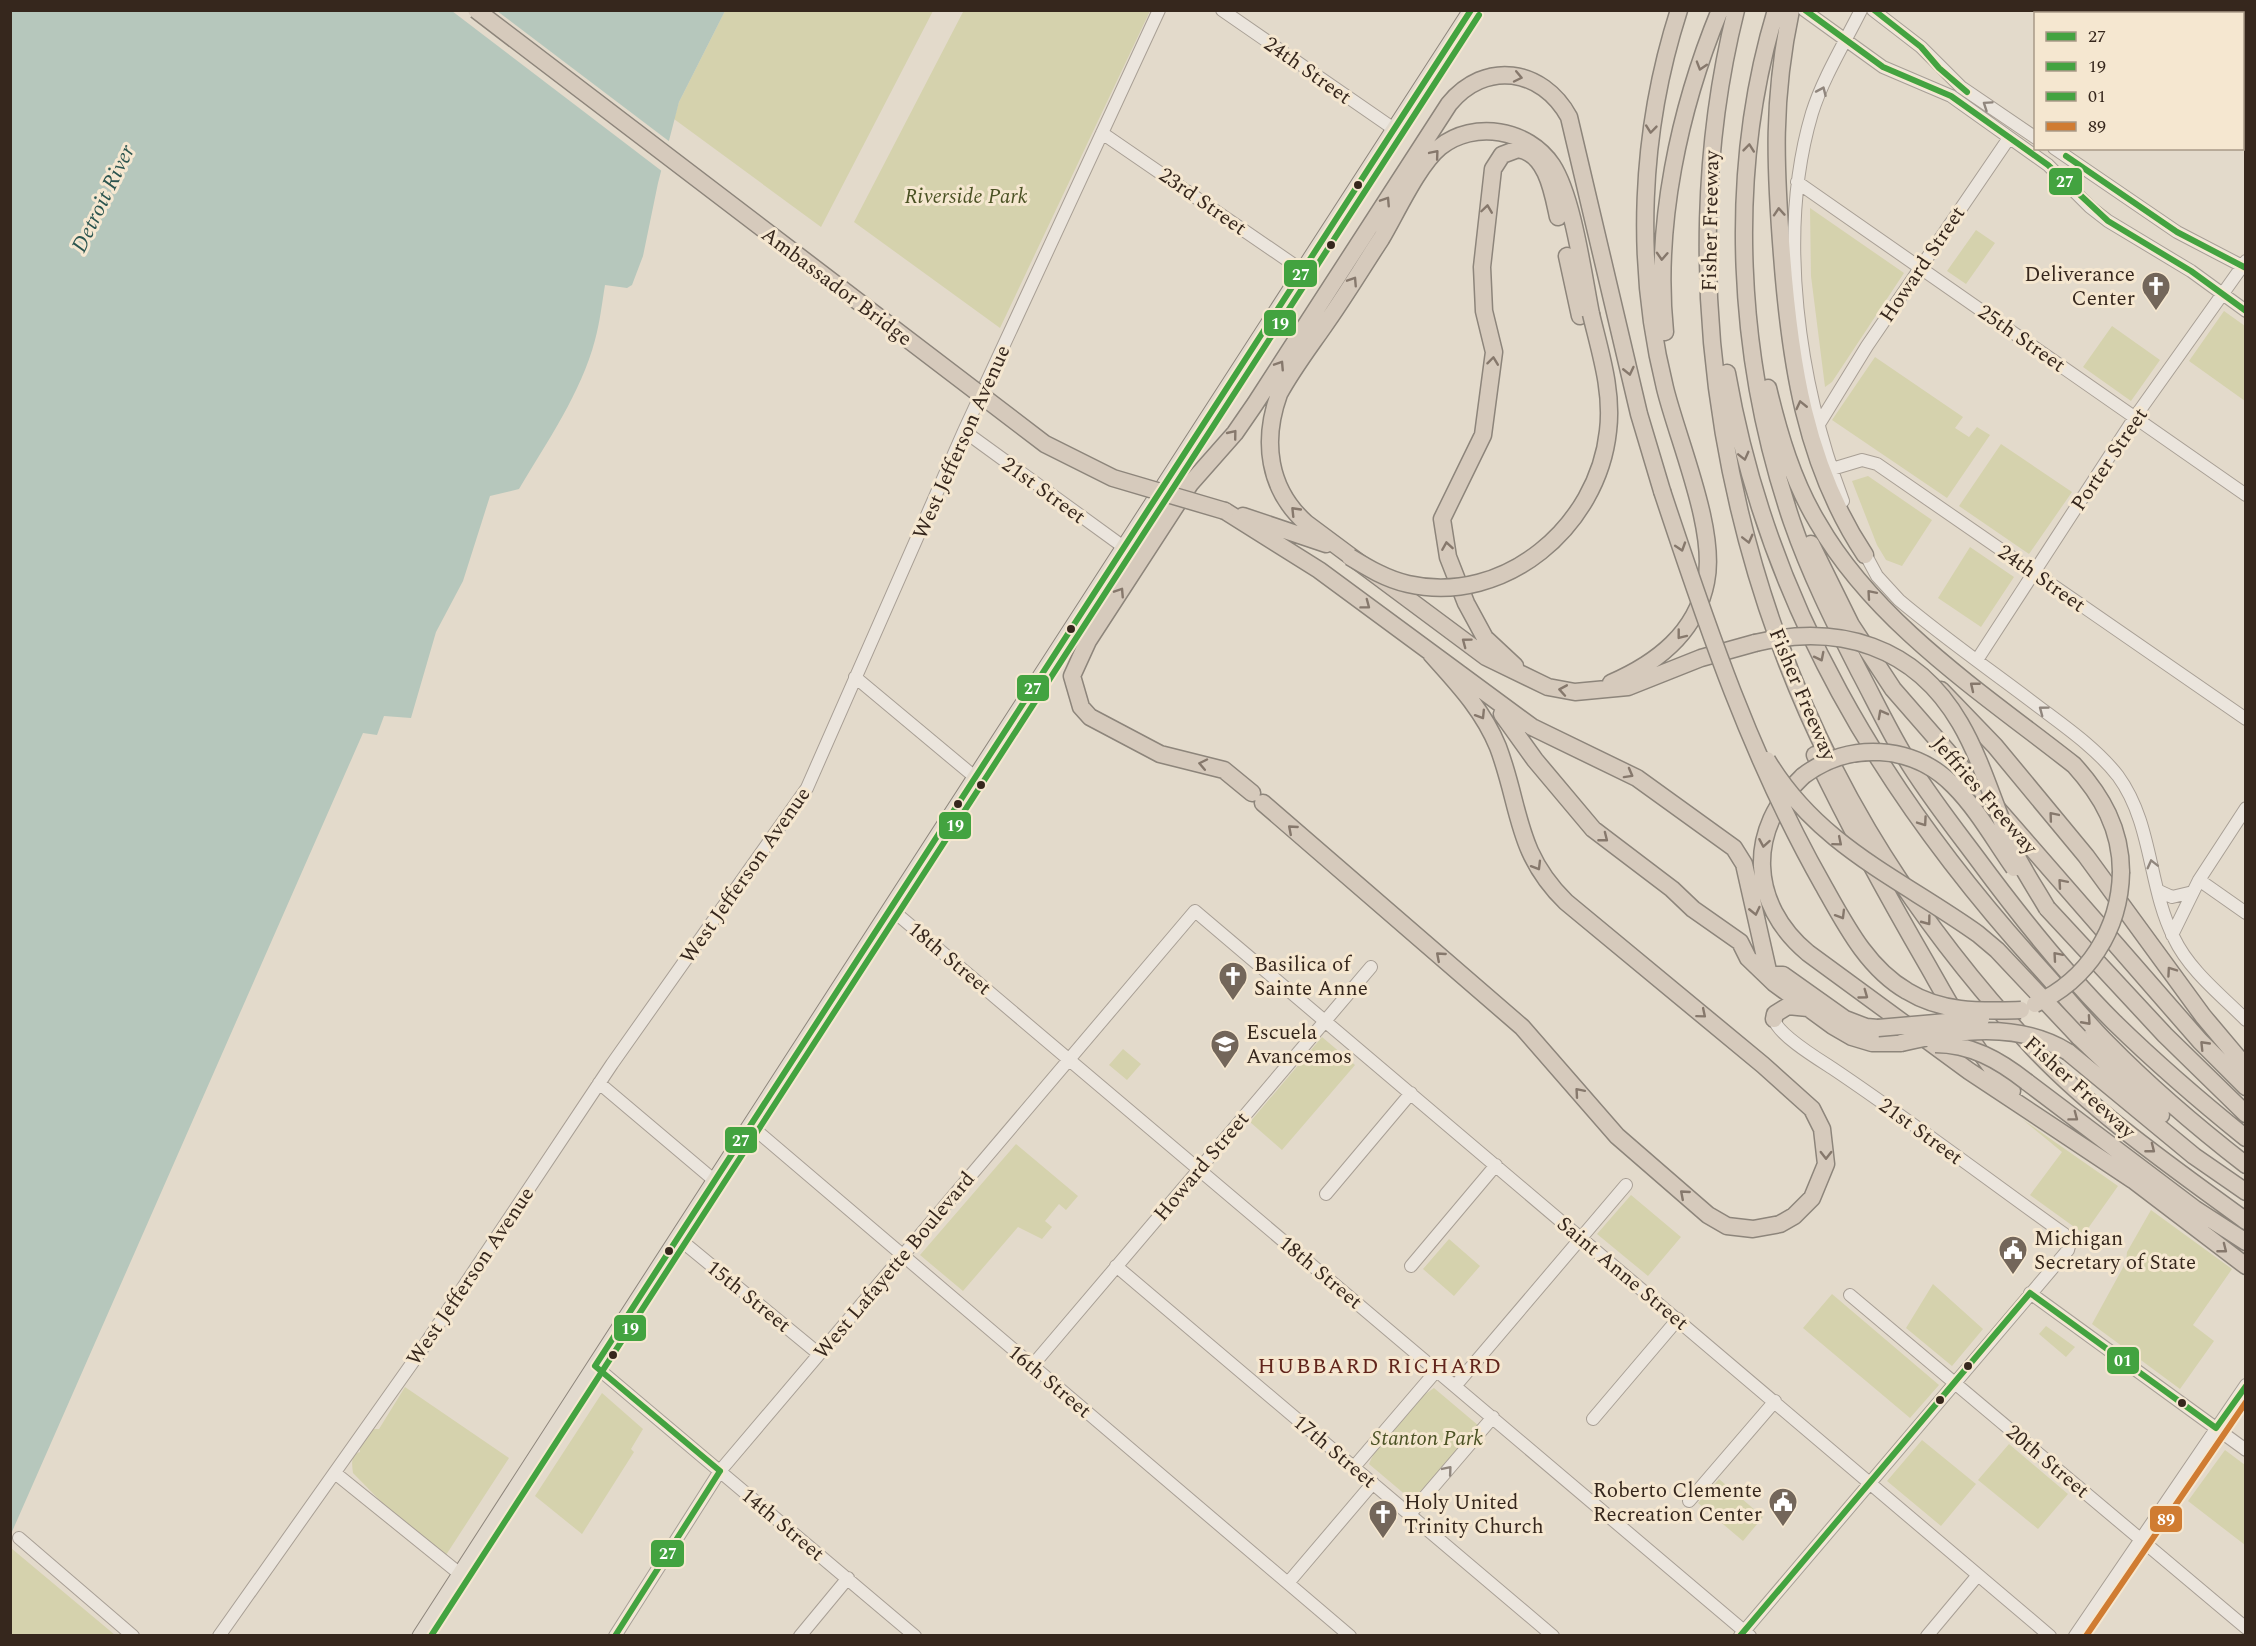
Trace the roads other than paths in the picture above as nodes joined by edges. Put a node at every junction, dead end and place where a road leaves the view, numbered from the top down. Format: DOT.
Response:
graph roads {
  1 [pos="476,10"];
  2 [pos="1159,10"];
  3 [pos="1222,10"];
  4 [pos="1471,10"];
  5 [pos="1679,10"];
  6 [pos="1720,10"];
  7 [pos="1736,10"];
  8 [pos="1776,10"];
  9 [pos="1791,10"];
  10 [pos="1804,10"];
  11 [pos="1861,10"];
  12 [pos="1873,10"];
  13 [pos="1846,40"];
  14 [pos="1394,129"];
  15 [pos="1102,133"];
  16 [pos="2034,137"];
  17 [pos="2009,138"];
  18 [pos="2057,150"];
  19 [pos="2036,151"];
  20 [pos="1797,182"];
  21 [pos="1707,254"];
  22 [pos="2244,265"];
  23 [pos="1921,267"];
  24 [pos="1303,271"];
  25 [pos="2222,294"];
  26 [pos="1748,311"];
  27 [pos="2246,311"];
  28 [pos="1586,315"];
  29 [pos="1811,389"];
  30 [pos="1838,392"];
  31 [pos="2135,417"];
  32 [pos="1819,424"];
  33 [pos="964,431"];
  34 [pos="1687,460"];
  35 [pos="1775,467"];
  36 [pos="1832,469"];
  37 [pos="2246,495"];
  38 [pos="1225,511"];
  39 [pos="1125,548"];
  40 [pos="1865,555"];
  41 [pos="2034,572"];
  42 [pos="1431,654"];
  43 [pos="1977,660"];
  44 [pos="1789,667"];
  45 [pos="1917,670"];
  46 [pos="855,677"];
  47 [pos="1534,682"];
  48 [pos="1482,691"];
  49 [pos="1592,691"];
  50 [pos="1740,712"];
  51 [pos="2246,719"];
  52 [pos="976,778"];
  53 [pos="2246,808"];
  54 [pos="2199,880"];
  55 [pos="2159,891"];
  56 [pos="2193,892"];
  57 [pos="2047,908"];
  58 [pos="891,909"];
  59 [pos="1195,911"];
  60 [pos="2246,913"];
  61 [pos="2172,935"];
  62 [pos="1371,967"];
  63 [pos="1771,979"];
  64 [pos="2021,1010"];
  65 [pos="1817,1014"];
  66 [pos="1774,1019"];
  67 [pos="2246,1020"];
  68 [pos="1325,1021"];
  69 [pos="1899,1043"];
  70 [pos="1069,1059"];
  71 [pos="2246,1066"];
  72 [pos="599,1083"];
  73 [pos="2246,1087"];
  74 [pos="1411,1093"];
  75 [pos="2030,1109"];
  76 [pos="2246,1114"];
  77 [pos="751,1126"];
  78 [pos="2246,1138"];
  79 [pos="1496,1165"];
  80 [pos="2246,1165"];
  81 [pos="1199,1169"];
  82 [pos="715,1181"];
  83 [pos="1626,1185"];
  84 [pos="2246,1185"];
  85 [pos="2246,1192"];
  86 [pos="1326,1194"];
  87 [pos="2246,1221"];
  88 [pos="678,1238"];
  89 [pos="1581,1238"];
  90 [pos="2246,1242"];
  91 [pos="902,1256"];
  92 [pos="1116,1266"];
  93 [pos="1411,1266"];
  94 [pos="2246,1266"];
  95 [pos="2030,1293"];
  96 [pos="1850,1295"];
  97 [pos="1678,1319"];
  98 [pos="819,1354"];
  99 [pos="596,1366"];
  100 [pos="1032,1366"];
  101 [pos="1437,1370"];
  102 [pos="1955,1383"];
  103 [pos="1456,1385"];
  104 [pos="2246,1385"];
  105 [pos="1775,1401"];
  106 [pos="1493,1417"];
  107 [pos="1593,1419"];
  108 [pos="2216,1428"];
  109 [pos="2246,1450"];
  110 [pos="1354,1467"];
  111 [pos="720,1471"];
  112 [pos="335,1473"];
  113 [pos="1871,1482"];
  114 [pos="1373,1483"];
  115 [pos="1689,1501"];
  116 [pos="1410,1514"];
  117 [pos="19,1538"];
  118 [pos="2141,1540"];
  119 [pos="460,1574"];
  120 [pos="1978,1575"];
  121 [pos="848,1578"];
  122 [pos="1288,1583"];
  123 [pos="2246,1628"];
  124 [pos="1745,1634"];
  125 [pos="134,1635"];
  126 [pos="219,1635"];
  127 [pos="420,1635"];
  128 [pos="615,1635"];
  129 [pos="800,1635"];
  130 [pos="915,1635"];
  131 [pos="1350,1635"];
  132 [pos="1553,1635"];
  133 [pos="1927,1635"];
  134 [pos="2050,1635"];
  135 [pos="2075,1635"];
  1 -- 38 [label="highway, Ambassador Bridge, bridge"];
  2 -- 15 [label="street, West Jefferson Avenue"];
  3 -- 14 [label="street, 24th Street"];
  4 -- 14 [label="main road"];
  5 -- 34 [label="highway, one-way"];
  6 -- 34 [label="highway, one-way"];
  7 -- 21 [label="highway, Fisher Freeway"];
  26 -- 8 [label="highway, Fisher Freeway, one-way"];
  40 -- 9 [label="highway, one-way"];
  10 -- 13 [label="street"];
  11 -- 13 [label="street"];
  16 -- 12 [label="street, one-way"];
  13 -- 17 [label="street"];
  20 -- 13 [label="street, one-way"];
  14 -- 24 [label="main road"];
  15 -- 24 [label="street, 23rd Street"];
  15 -- 33 [label="street, West Jefferson Avenue"];
  17 -- 19 [label="street"];
  17 -- 23 [label="street, Howard Street"];
  18 -- 22 [label="street"];
  19 -- 25 [label="street"];
  20 -- 23 [label="street, 25th Street"];
  20 -- 29 [label="street"];
  21 -- 44 [label="highway, Fisher Freeway, one-way"];
  21 -- 80 [label="highway, one-way"];
  22 -- 25 [label="street, Porter Street"];
  23 -- 30 [label="street, Howard Street"];
  23 -- 31 [label="street, 25th Street"];
  24 -- 39 [label="main road"];
  25 -- 27 [label="street"];
  25 -- 31 [label="street, Porter Street"];
  26 -- 35 [label="highway, Fisher Freeway"];
  64 -- 26 [label="highway, one-way, bridge"];
  28 -- 38 [label="highway, bridge"];
  47 -- 28 [label="highway, one-way"];
  47 -- 28 [label="highway, one-way"];
  29 -- 30 [label="street"];
  29 -- 32 [label="street"];
  30 -- 32 [label="street, Howard Street"];
  31 -- 37 [label="street, 25th Street"];
  31 -- 41 [label="street, Porter Street"];
  32 -- 36 [label="street"];
  33 -- 39 [label="street, 21st Street"];
  33 -- 46 [label="street, West Jefferson Avenue"];
  34 -- 49 [label="highway, one-way"];
  73 -- 35 [label="highway, Jeffries Freeway, one-way"];
  78 -- 35 [label="highway, Fisher Freeway, one-way"];
  36 -- 40 [label="street"];
  36 -- 41 [label="street, 24th Street"];
  38 -- 42 [label="highway, one-way"];
  39 -- 52 [label="main road"];
  40 -- 43 [label="street"];
  41 -- 43 [label="street, Porter Street"];
  41 -- 51 [label="street, 24th Street"];
  42 -- 48 [label="highway"];
  42 -- 50 [label="highway, one-way, bridge"];
  55 -- 43 [label="street, one-way"];
  44 -- 75 [label="highway"];
  44 -- 87 [label="highway, Fisher Freeway, one-way"];
  45 -- 49 [label="highway, bridge"];
  45 -- 57 [label="highway, bridge"];
  71 -- 45 [label="highway, one-way, bridge"];
  46 -- 52 [label="street"];
  46 -- 72 [label="street, West Jefferson Avenue"];
  49 -- 47 [label="highway, one-way"];
  48 -- 63 [label="highway, one-way"];
  48 -- 63 [label="highway, one-way"];
  50 -- 64 [label="highway, one-way, bridge"];
  50 -- 84 [label="highway, one-way, bridge"];
  52 -- 58 [label="main road"];
  53 -- 54 [label="street"];
  54 -- 56 [label="street"];
  54 -- 60 [label="street"];
  55 -- 56 [label="street"];
  55 -- 61 [label="street"];
  56 -- 61 [label="street"];
  57 -- 75 [label="highway, one-way, bridge"];
  57 -- 76 [label="highway"];
  58 -- 70 [label="street, 18th Street"];
  58 -- 77 [label="main road"];
  59 -- 68 [label="street, Saint Anne Street"];
  59 -- 70 [label="street, West Lafayette Boulevard"];
  61 -- 67 [label="street"];
  62 -- 68 [label="street, Howard Street"];
  63 -- 64 [label="highway, bridge"];
  63 -- 65 [label="highway"];
  63 -- 66 [label="highway"];
  65 -- 66 [label="highway"];
  65 -- 69 [label="highway"];
  66 -- 95 [label="street, 21st Street"];
  68 -- 74 [label="street, Saint Anne Street"];
  68 -- 81 [label="street, Howard Street"];
  69 -- 85 [label="highway, bridge"];
  69 -- 90 [label="highway, one-way, bridge"];
  70 -- 81 [label="street, 18th Street"];
  70 -- 91 [label="street, West Lafayette Boulevard"];
  72 -- 82 [label="street"];
  72 -- 112 [label="street, West Jefferson Avenue"];
  74 -- 79 [label="street, Saint Anne Street"];
  74 -- 86 [label="street"];
  75 -- 94 [label="highway, one-way"];
  77 -- 82 [label="main road"];
  77 -- 91 [label="street, 16th Street"];
  79 -- 89 [label="street, Saint Anne Street"];
  79 -- 93 [label="street"];
  81 -- 92 [label="street, Howard Street"];
  81 -- 101 [label="street, 18th Street"];
  82 -- 88 [label="main road"];
  83 -- 89 [label="street"];
  88 -- 98 [label="street, 15th Street"];
  88 -- 99 [label="main road"];
  89 -- 97 [label="street, Saint Anne Street"];
  89 -- 103 [label="street"];
  91 -- 98 [label="street, West Lafayette Boulevard"];
  91 -- 100 [label="street, 16th Street"];
  92 -- 100 [label="street, Howard Street"];
  92 -- 110 [label="street, 17th Street"];
  95 -- 102 [label="street"];
  95 -- 108 [label="street"];
  96 -- 102 [label="street, 20th Street"];
  97 -- 105 [label="street, Saint Anne Street"];
  97 -- 107 [label="street"];
  98 -- 111 [label="street, West Lafayette Boulevard"];
  99 -- 111 [label="street, 14th Street"];
  99 -- 119 [label="main road"];
  100 -- 122 [label="street, 16th Street"];
  101 -- 103 [label="street, 18th Street"];
  101 -- 110 [label="street"];
  102 -- 113 [label="street"];
  102 -- 118 [label="street, 20th Street"];
  103 -- 106 [label="street, 18th Street"];
  104 -- 108 [label="street"];
  105 -- 113 [label="street, Saint Anne Street"];
  105 -- 115 [label="street"];
  116 -- 106 [label="street, one-way"];
  106 -- 124 [label="street, 18th Street"];
  108 -- 109 [label="street"];
  108 -- 118 [label="street"];
  110 -- 114 [label="street, 17th Street"];
  111 -- 121 [label="street, 14th Street"];
  111 -- 128 [label="street, West Lafayette Boulevard"];
  112 -- 119 [label="street"];
  112 -- 126 [label="street, West Jefferson Avenue"];
  113 -- 120 [label="street, Saint Anne Street"];
  113 -- 124 [label="street"];
  114 -- 116 [label="street, 17th Street"];
  114 -- 122 [label="street"];
  116 -- 132 [label="street, 17th Street"];
  117 -- 125 [label="street"];
  118 -- 123 [label="street, 20th Street"];
  118 -- 135 [label="street"];
  119 -- 127 [label="main road"];
  120 -- 133 [label="street"];
  120 -- 134 [label="street, Saint Anne Street"];
  121 -- 129 [label="street"];
  121 -- 130 [label="street, 14th Street"];
  122 -- 131 [label="street, 16th Street"];
}
